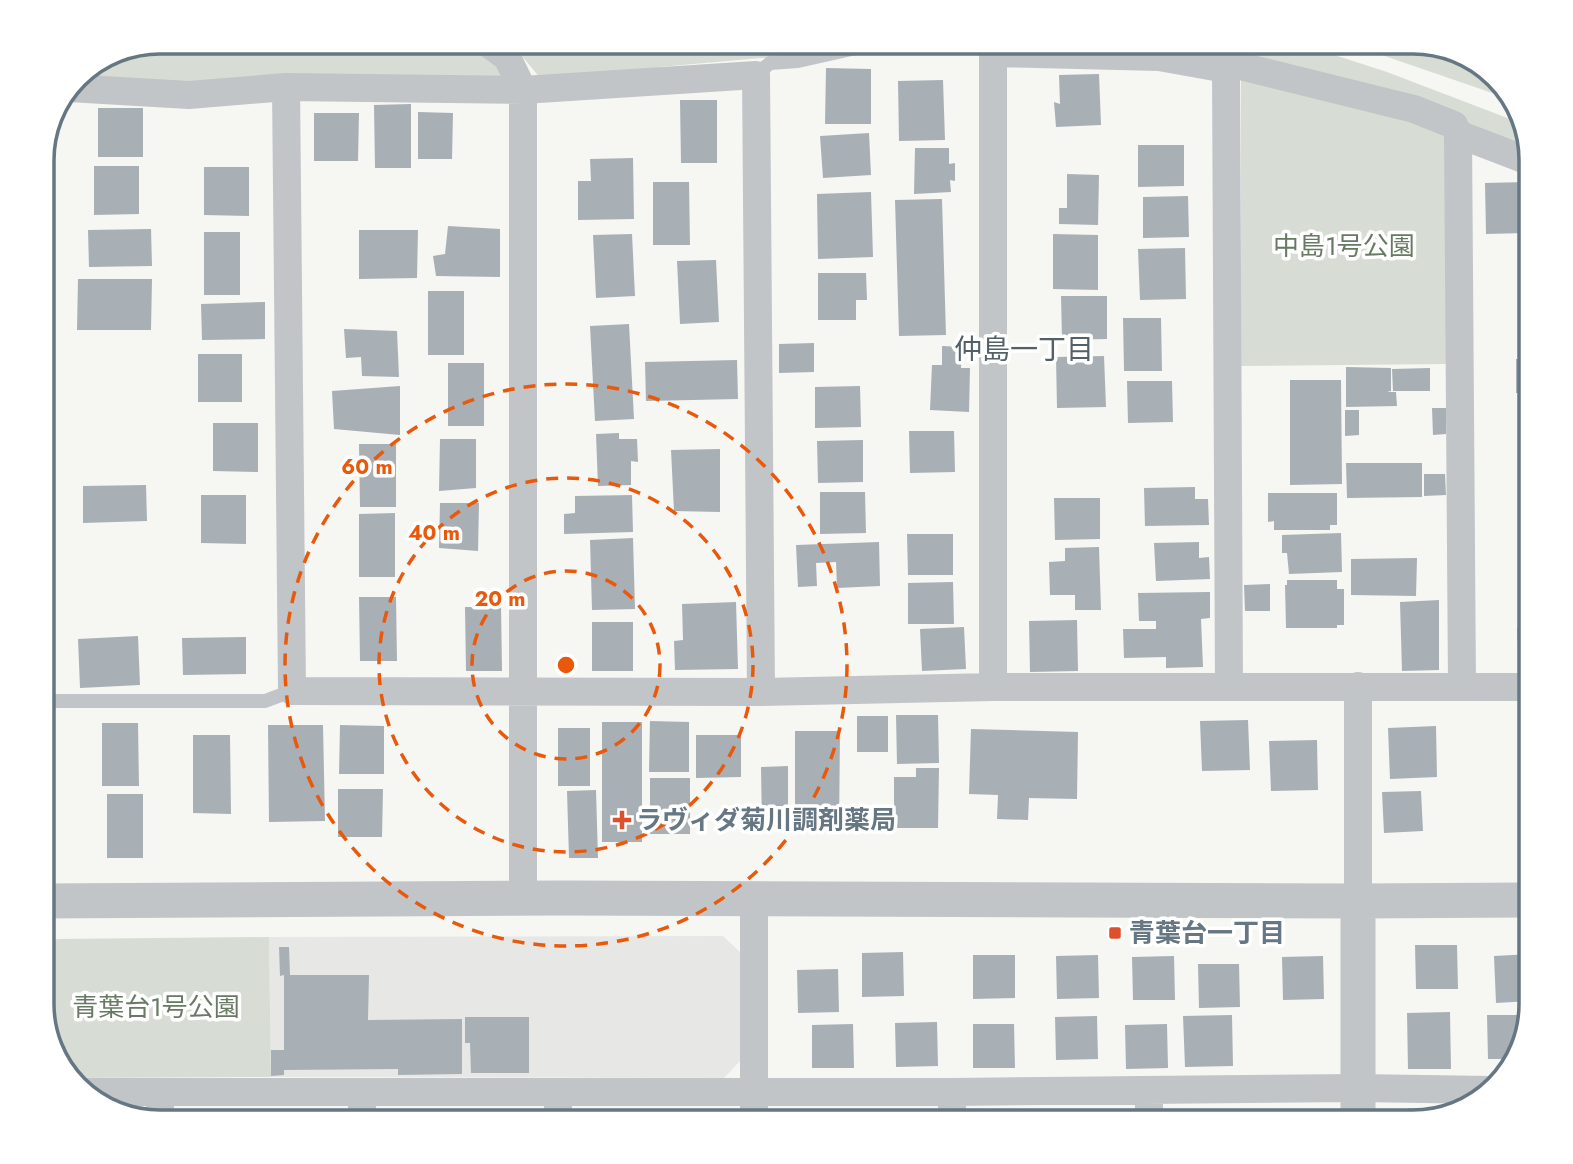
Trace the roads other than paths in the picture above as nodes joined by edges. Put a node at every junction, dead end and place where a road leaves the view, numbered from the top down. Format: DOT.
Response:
graph roads {
  1 [pos="504,54"];
  2 [pos="829,54"];
  3 [pos="993,54"];
  4 [pos="1034,54"];
  5 [pos="1226,69"];
  6 [pos="756,75"];
  7 [pos="286,87"];
  8 [pos="82,89"];
  9 [pos="523,90"];
  10 [pos="1458,134"];
  11 [pos="1519,157"];
  12 [pos="1358,686"];
  13 [pos="993,687"];
  14 [pos="1229,687"];
  15 [pos="1462,687"];
  16 [pos="1519,687"];
  17 [pos="292,691"];
  18 [pos="761,692"];
  19 [pos="523,693"];
  20 [pos="54,701"];
  21 [pos="523,898"];
  22 [pos="754,899"];
  23 [pos="1519,900"];
  24 [pos="54,901"];
  25 [pos="1358,901"];
  26 [pos="1149,1091"];
  27 [pos="102,1092"];
  28 [pos="160,1092"];
  29 [pos="362,1092"];
  30 [pos="558,1092"];
  31 [pos="1471,1092"];
  32 [pos="754,1093"];
  33 [pos="952,1093"];
  34 [pos="1357,1105"];
  35 [pos="160,1110"];
  36 [pos="362,1110"];
  37 [pos="558,1110"];
  38 [pos="754,1110"];
  39 [pos="951,1110"];
  40 [pos="1149,1110"];
  1 -- 9 [label="street"];
  2 -- 6 [label="lane"];
  3 -- 13 [label="street"];
  4 -- 5 [label="street"];
  5 -- 10 [label="street"];
  5 -- 14 [label="street"];
  6 -- 9 [label="street"];
  6 -- 18 [label="street"];
  7 -- 8 [label="street"];
  7 -- 9 [label="street"];
  7 -- 17 [label="street"];
  9 -- 19 [label="street"];
  10 -- 11 [label="street"];
  10 -- 15 [label="street"];
  12 -- 14 [label="street"];
  12 -- 15 [label="street"];
  12 -- 25 [label="street"];
  13 -- 14 [label="street"];
  13 -- 18 [label="street"];
  15 -- 16 [label="street"];
  17 -- 19 [label="street"];
  17 -- 20 [label="lane"];
  18 -- 19 [label="street"];
  19 -- 21 [label="street"];
  21 -- 22 [label="street"];
  21 -- 24 [label="street"];
  22 -- 25 [label="street"];
  22 -- 32 [label="street"];
  23 -- 25 [label="street"];
  25 -- 34 [label="street"];
  26 -- 33 [label="street"];
  26 -- 34 [label="street"];
  26 -- 40 [label="street"];
  27 -- 28 [label="street"];
  28 -- 29 [label="street"];
  28 -- 35 [label="street"];
  29 -- 30 [label="street"];
  29 -- 36 [label="street"];
  30 -- 32 [label="street"];
  30 -- 37 [label="street"];
  31 -- 34 [label="street"];
  32 -- 33 [label="street"];
  32 -- 38 [label="street"];
  33 -- 39 [label="street"];
}
